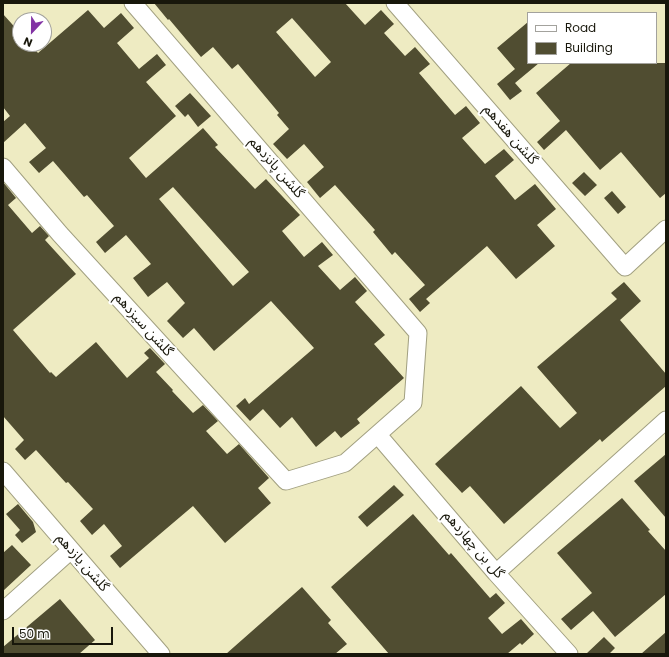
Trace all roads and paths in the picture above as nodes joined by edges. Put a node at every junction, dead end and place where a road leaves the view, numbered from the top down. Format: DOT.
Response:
graph roads {
  1 [pos="133,3"];
  2 [pos="395,3"];
  3 [pos="3,166"];
  4 [pos="666,229"];
  5 [pos="666,420"];
  6 [pos="378,435"];
  7 [pos="3,471"];
  8 [pos="71,550"];
  9 [pos="496,573"];
  10 [pos="3,611"];
  11 [pos="161,654"];
  12 [pos="569,654"];
  1 -- 6 [label="street, گلشن پانزدهم"];
  2 -- 4 [label="street, گلشن هفدهم"];
  3 -- 6 [label="street, گلشن سیزدهم"];
  5 -- 9 [label="street"];
  6 -- 9 [label="street, گل بن چهاردهم"];
  7 -- 8 [label="street, گلشن یازدهم"];
  8 -- 10 [label="street"];
  8 -- 11 [label="street, گلشن یازدهم"];
  9 -- 12 [label="street, گل بن چهاردهم"];
}
